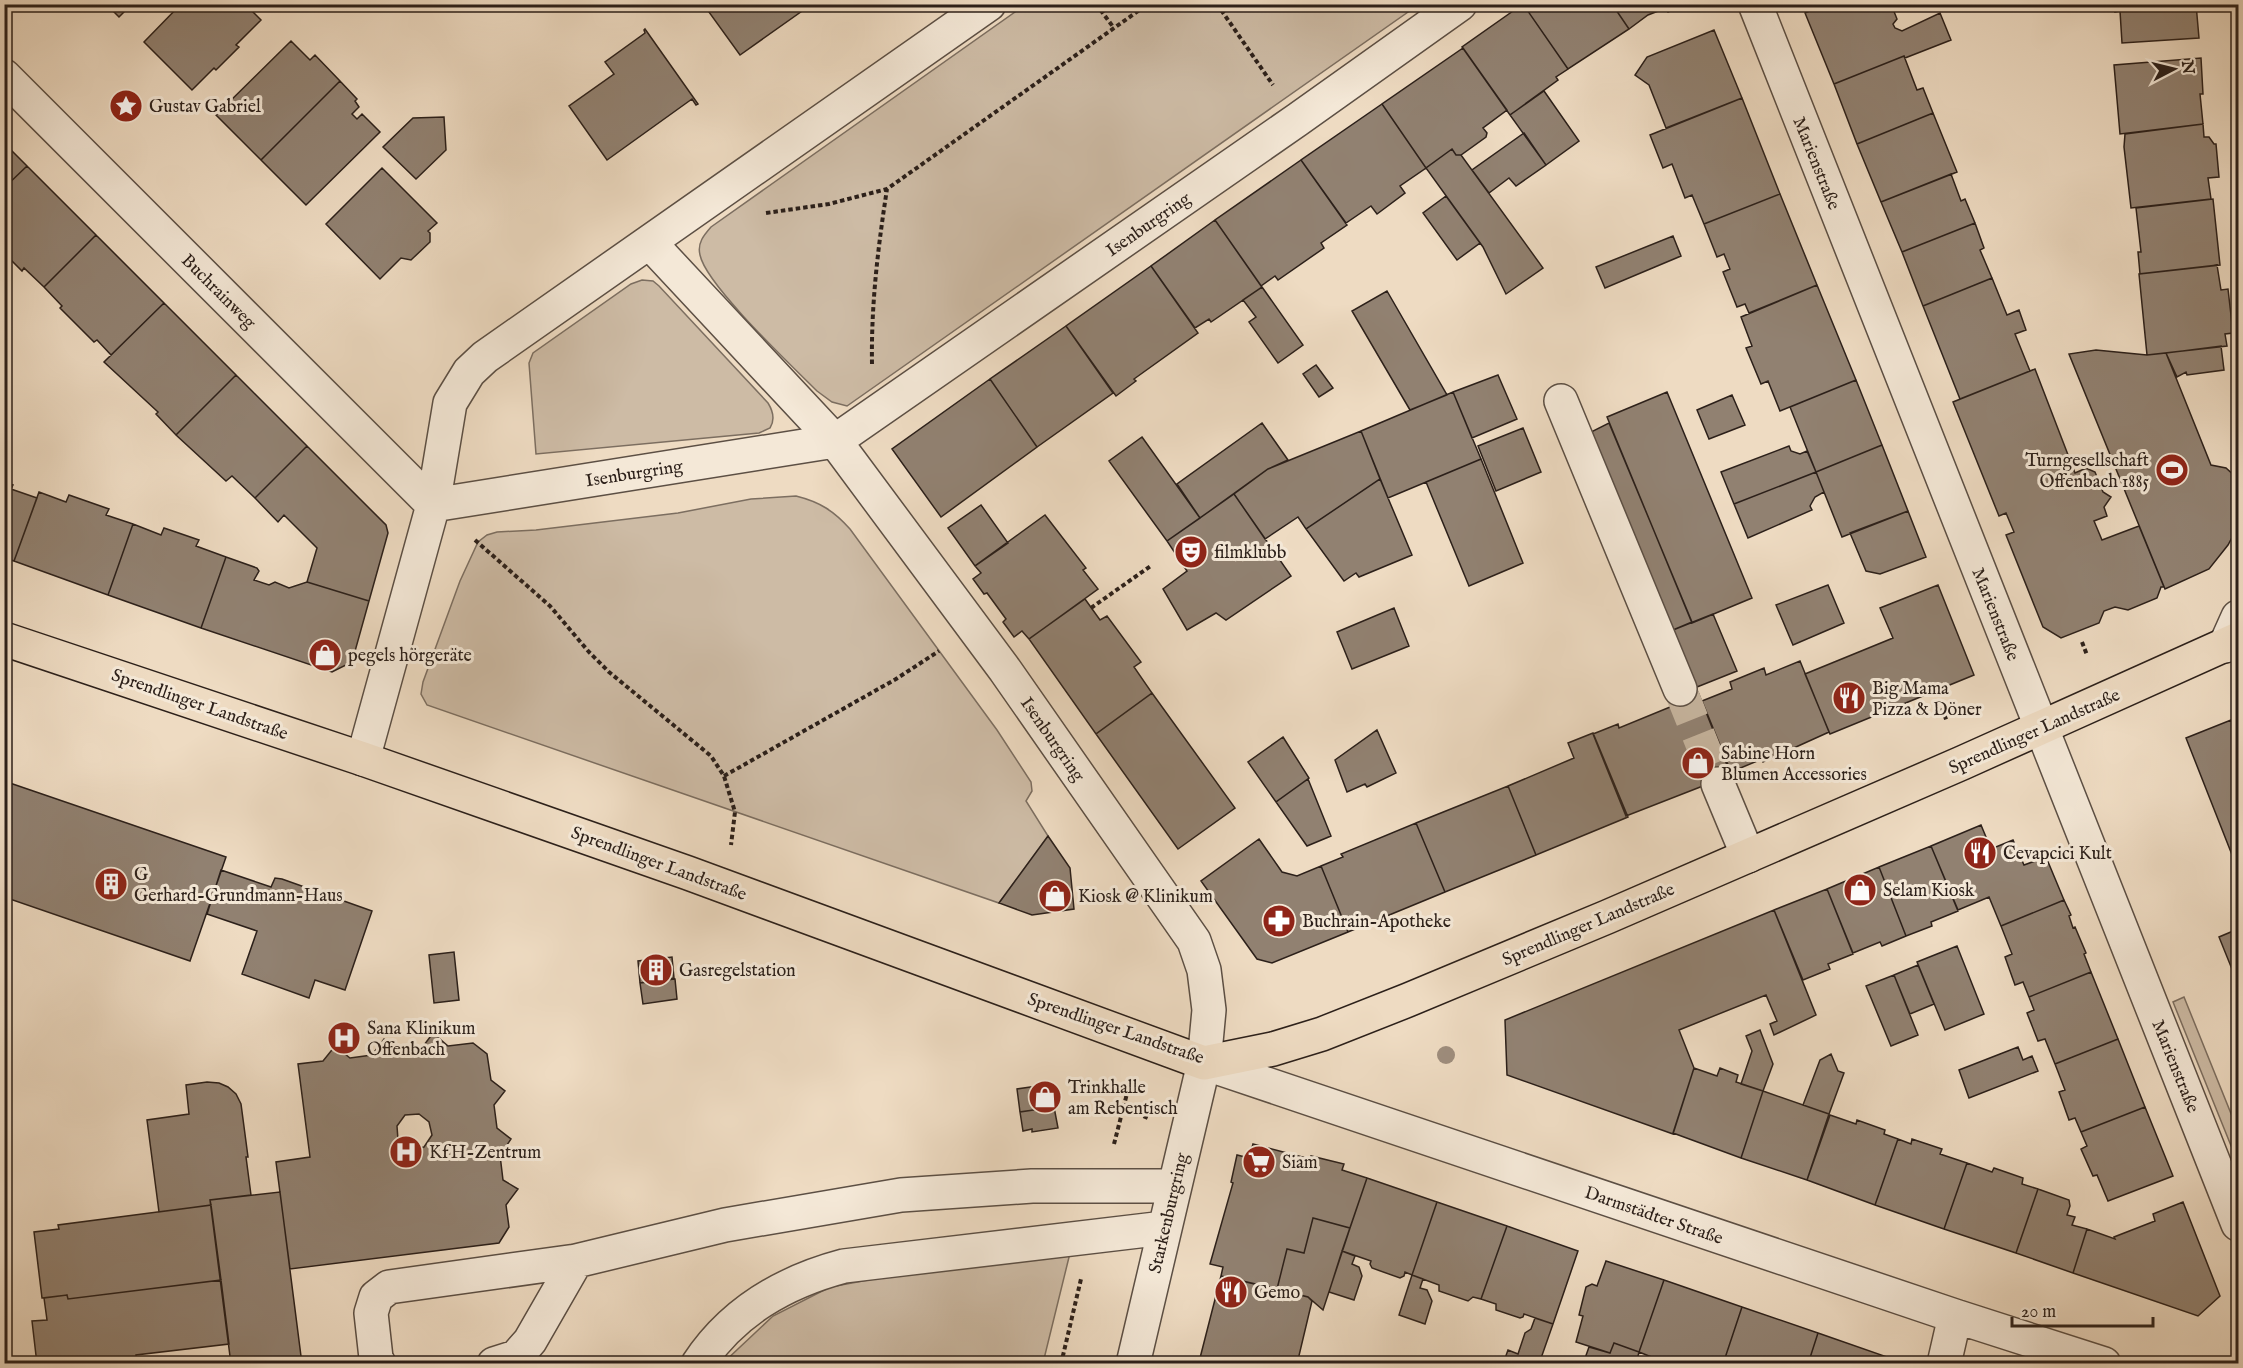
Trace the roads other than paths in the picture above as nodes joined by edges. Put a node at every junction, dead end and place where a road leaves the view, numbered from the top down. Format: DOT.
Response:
graph roads {
  1 [pos="988,4"];
  2 [pos="1460,4"];
  3 [pos="1755,4"];
  4 [pos="4,76"];
  5 [pos="650,243"];
  6 [pos="1561,402"];
  7 [pos="846,433"];
  8 [pos="433,505"];
  9 [pos="2238,617"];
  10 [pos="4,639"];
  11 [pos="2232,642"];
  12 [pos="1680,689"];
  13 [pos="2042,728"];
  14 [pos="363,759"];
  15 [pos="1718,784"];
  16 [pos="1748,856"];
  17 [pos="1204,1063"];
  18 [pos="1174,1186"];
  19 [pos="2238,1224"];
  20 [pos="1164,1228"];
  21 [pos="576,1261"];
  22 [pos="1955,1316"];
  23 [pos="380,1364"];
  24 [pos="494,1364"];
  25 [pos="698,1364"];
  26 [pos="1133,1364"];
  27 [pos="1944,1364"];
  28 [pos="2104,1364"];
  1 -- 5 [label="street"];
  2 -- 7 [label="street, Isenburgring"];
  3 -- 13 [label="street, Marienstraße"];
  4 -- 8 [label="street, Buchrainweg"];
  5 -- 7 [label="street, Isenburgring"];
  5 -- 8 [label="street"];
  6 -- 12 [label="street"];
  7 -- 8 [label="street, Isenburgring"];
  7 -- 17 [label="street, Isenburgring"];
  8 -- 14 [label="street"];
  9 -- 11 [label="street"];
  10 -- 14 [label="main road, Sprendlinger Landstraße"];
  11 -- 13 [label="main road, Sprendlinger Landstraße"];
  13 -- 16 [label="main road, Sprendlinger Landstraße"];
  13 -- 19 [label="street, Marienstraße"];
  14 -- 17 [label="main road, Sprendlinger Landstraße"];
  15 -- 16 [label="street"];
  16 -- 17 [label="main road, Sprendlinger Landstraße"];
  17 -- 18 [label="street, Starkenburgring"];
  17 -- 22 [label="street, Darmstädter Straße"];
  18 -- 20 [label="street, Starkenburgring"];
  18 -- 21 [label="street"];
  20 -- 25 [label="street"];
  20 -- 26 [label="street, Starkenburgring"];
  21 -- 23 [label="street"];
  21 -- 24 [label="street"];
  22 -- 27 [label="street"];
  22 -- 28 [label="street, Darmstädter Straße"];
}
